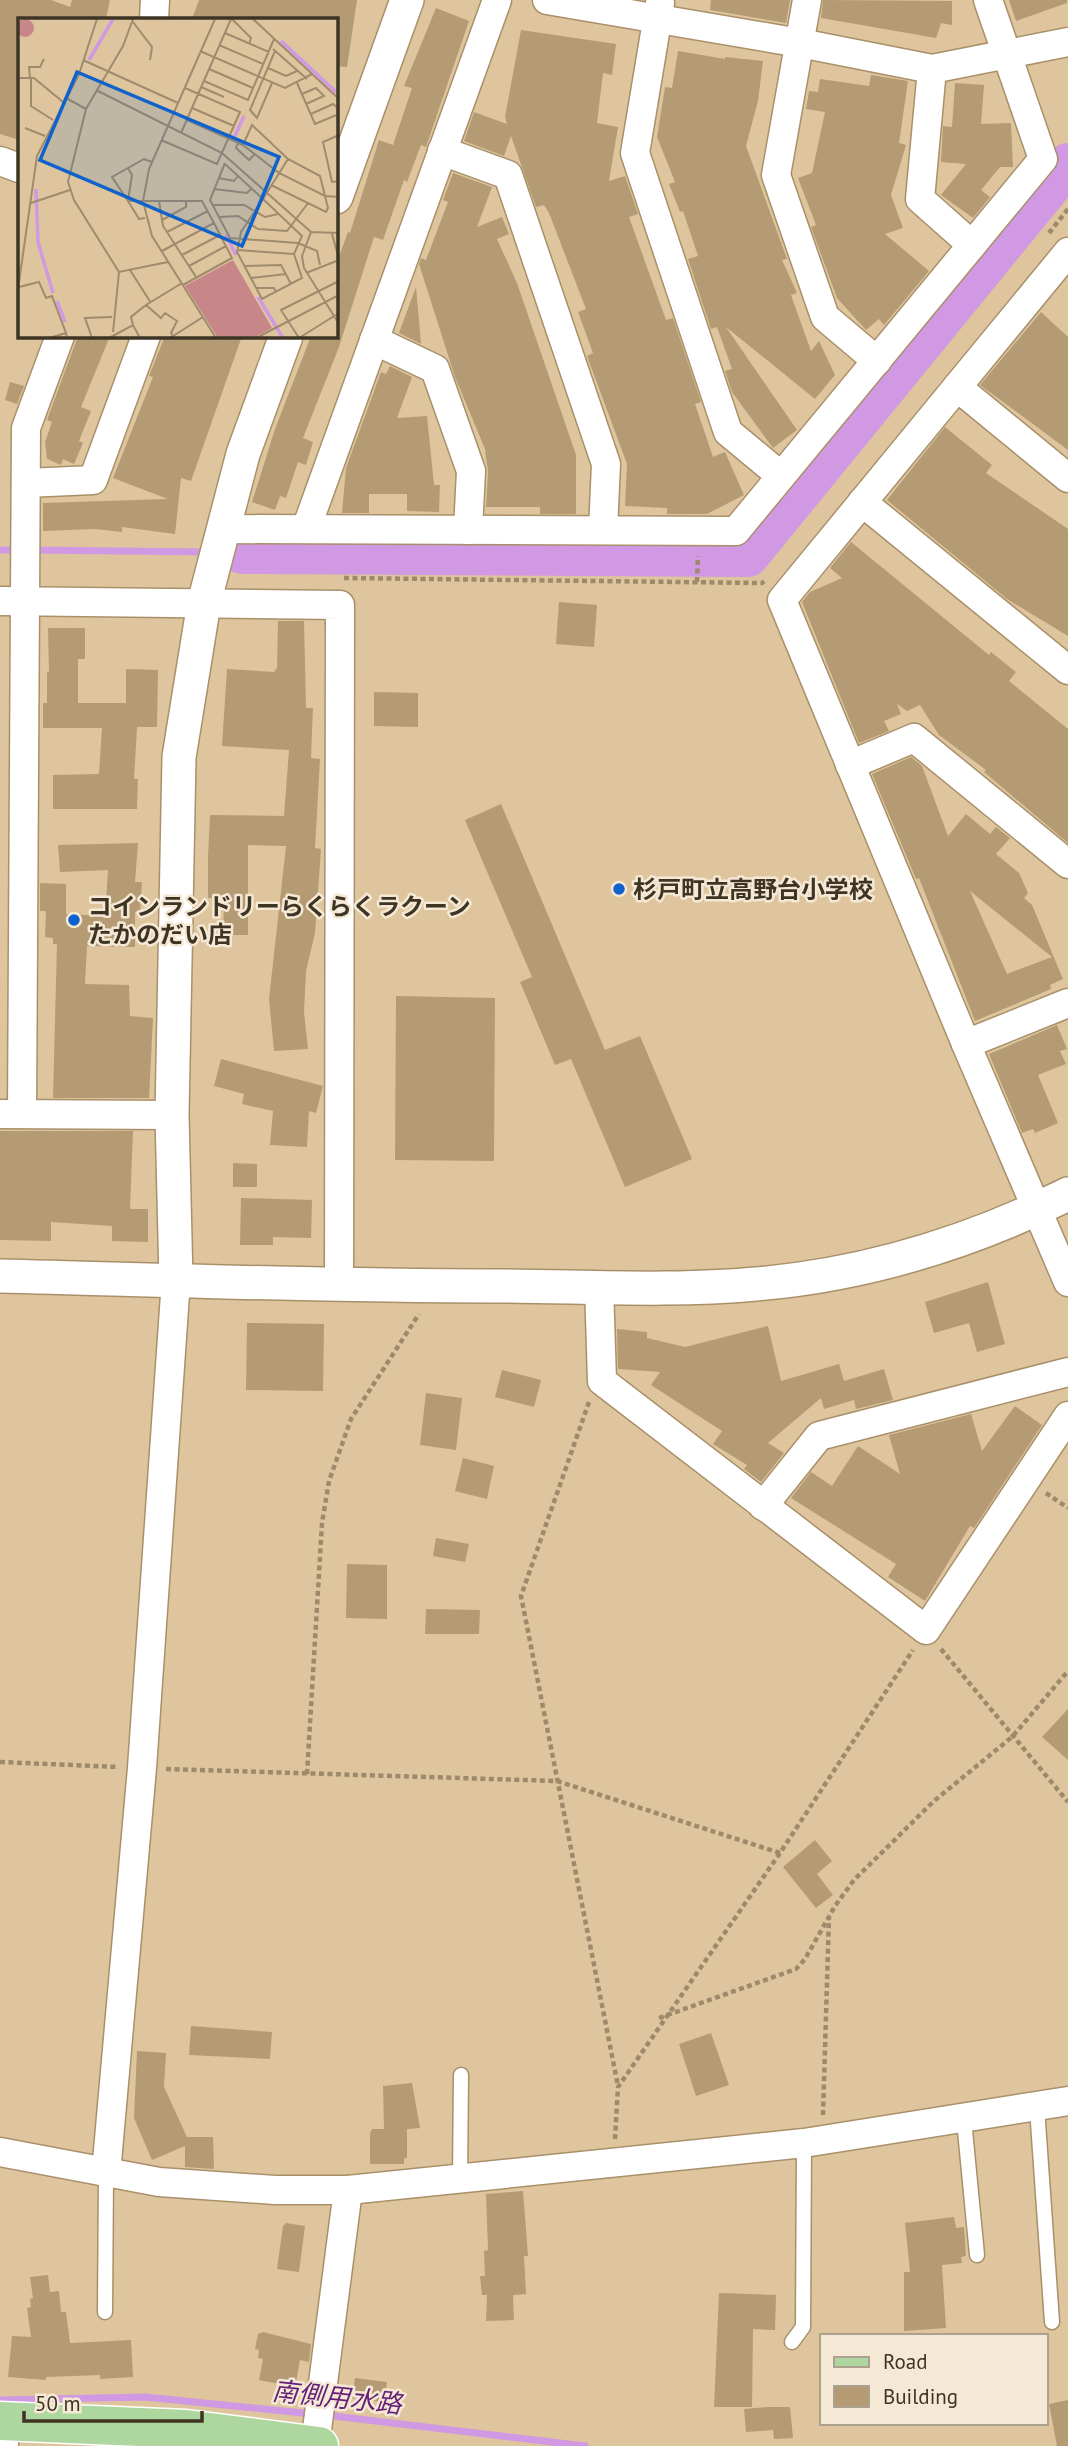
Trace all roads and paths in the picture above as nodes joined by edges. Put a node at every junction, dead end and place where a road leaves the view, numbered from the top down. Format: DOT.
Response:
graph roads {
  1 [pos="155,0"];
  2 [pos="407,0"];
  3 [pos="496,0"];
  4 [pos="547,0"];
  5 [pos="807,0"];
  6 [pos="988,0"];
  7 [pos="659,10"];
  8 [pos="154,18"];
  9 [pos="1068,42"];
  10 [pos="800,43"];
  11 [pos="1006,54"];
  12 [pos="932,69"];
  13 [pos="442,151"];
  14 [pos="0,161"];
  15 [pos="18,168"];
  16 [pos="338,191"];
  17 [pos="972,245"];
  18 [pos="1062,270"];
  19 [pos="59,338"];
  20 [pos="145,338"];
  21 [pos="285,338"];
  22 [pos="374,340"];
  23 [pos="877,361"];
  24 [pos="957,387"];
  25 [pos="13,428"];
  26 [pos="781,476"];
  27 [pos="1068,478"];
  28 [pos="26,484"];
  29 [pos="862,502"];
  30 [pos="223,529"];
  31 [pos="306,529"];
  32 [pos="468,530"];
  33 [pos="603,530"];
  34 [pos="13,601"];
  35 [pos="204,603"];
  36 [pos="1068,670"];
  37 [pos="850,765"];
  38 [pos="1068,864"];
  39 [pos="1068,1003"];
  40 [pos="966,1044"];
  41 [pos="11,1114"];
  42 [pos="172,1115"];
  43 [pos="1068,1194"];
  44 [pos="1036,1210"];
  45 [pos="0,1276"];
  46 [pos="176,1280"];
  47 [pos="1068,1282"];
  48 [pos="339,1284"];
  49 [pos="431,1286"];
  50 [pos="599,1286"];
  51 [pos="1068,1372"];
  52 [pos="602,1381"];
  53 [pos="1068,1416"];
  54 [pos="762,1506"];
  55 [pos="926,1630"];
  56 [pos="1068,1671"];
  57 [pos="1012,1737"];
  58 [pos="0,1762"];
  59 [pos="142,1768"];
  60 [pos="307,1774"];
  61 [pos="557,1781"];
  62 [pos="1068,1802"];
  63 [pos="780,1853"];
  64 [pos="829,1917"];
  65 [pos="659,2018"];
  66 [pos="460,2075"];
  67 [pos="618,2087"];
  68 [pos="1068,2101"];
  69 [pos="1037,2108"];
  70 [pos="964,2120"];
  71 [pos="813,2142"];
  72 [pos="0,2152"];
  73 [pos="614,2161"];
  74 [pos="106,2173"];
  75 [pos="460,2179"];
  76 [pos="348,2190"];
  77 [pos="977,2255"];
  78 [pos="105,2312"];
  79 [pos="1052,2322"];
  80 [pos="792,2342"];
  81 [pos="2,2429"];
  82 [pos="246,2441"];
  83 [pos="317,2446"];
  1 -- 8 [label="street"];
  2 -- 16 [label="street"];
  3 -- 13 [label="street"];
  4 -- 7 [label="street"];
  5 -- 10 [label="street"];
  6 -- 11 [label="street"];
  7 -- 10 [label="street"];
  7 -- 26 [label="street"];
  9 -- 11 [label="street"];
  10 -- 12 [label="street"];
  10 -- 23 [label="street"];
  11 -- 12 [label="street"];
  11 -- 17 [label="street"];
  12 -- 17 [label="street"];
  13 -- 22 [label="street"];
  13 -- 33 [label="street"];
  14 -- 15 [label="street"];
  17 -- 23 [label="street"];
  18 -- 24 [label="street"];
  19 -- 25 [label="street"];
  20 -- 28 [label="street"];
  21 -- 30 [label="street"];
  22 -- 31 [label="street"];
  22 -- 32 [label="street"];
  23 -- 26 [label="street"];
  24 -- 27 [label="street"];
  24 -- 29 [label="street"];
  25 -- 28 [label="street"];
  26 -- 33 [label="street"];
  28 -- 34 [label="street"];
  29 -- 36 [label="street"];
  29 -- 37 [label="street"];
  30 -- 31 [label="street"];
  30 -- 35 [label="street"];
  31 -- 32 [label="street"];
  32 -- 33 [label="street"];
  34 -- 35 [label="street"];
  34 -- 41 [label="street"];
  35 -- 42 [label="street"];
  35 -- 48 [label="street"];
  37 -- 38 [label="street"];
  37 -- 40 [label="street"];
  39 -- 40 [label="street"];
  40 -- 44 [label="street"];
  41 -- 42 [label="street"];
  42 -- 46 [label="street"];
  43 -- 44 [label="street"];
  44 -- 47 [label="street"];
  44 -- 50 [label="street"];
  45 -- 46 [label="street"];
  46 -- 48 [label="street"];
  46 -- 59 [label="street"];
  48 -- 49 [label="street"];
  49 -- 50 [label="street"];
  49 -- 60 [label="path"];
  50 -- 52 [label="street"];
  51 -- 54 [label="street"];
  52 -- 54 [label="street"];
  52 -- 61 [label="path"];
  53 -- 55 [label="street"];
  54 -- 55 [label="street"];
  55 -- 57 [label="path"];
  55 -- 63 [label="path"];
  56 -- 57 [label="path"];
  57 -- 62 [label="path"];
  57 -- 64 [label="path"];
  58 -- 59 [label="path"];
  59 -- 60 [label="path"];
  59 -- 74 [label="street"];
  60 -- 61 [label="path"];
  61 -- 63 [label="path"];
  61 -- 67 [label="path"];
  63 -- 67 [label="path"];
  64 -- 65 [label="path"];
  64 -- 71 [label="path"];
  66 -- 75 [label="lane"];
  67 -- 73 [label="path"];
  68 -- 69 [label="street"];
  69 -- 70 [label="street"];
  69 -- 79 [label="lane"];
  70 -- 71 [label="street"];
  70 -- 77 [label="lane"];
  71 -- 73 [label="street"];
  71 -- 80 [label="lane"];
  72 -- 74 [label="street"];
  73 -- 75 [label="street"];
  74 -- 76 [label="street"];
  74 -- 78 [label="lane"];
  75 -- 76 [label="street"];
  76 -- 83 [label="street"];
  81 -- 82 [label="main road"];
  82 -- 83 [label="main road"];
}
